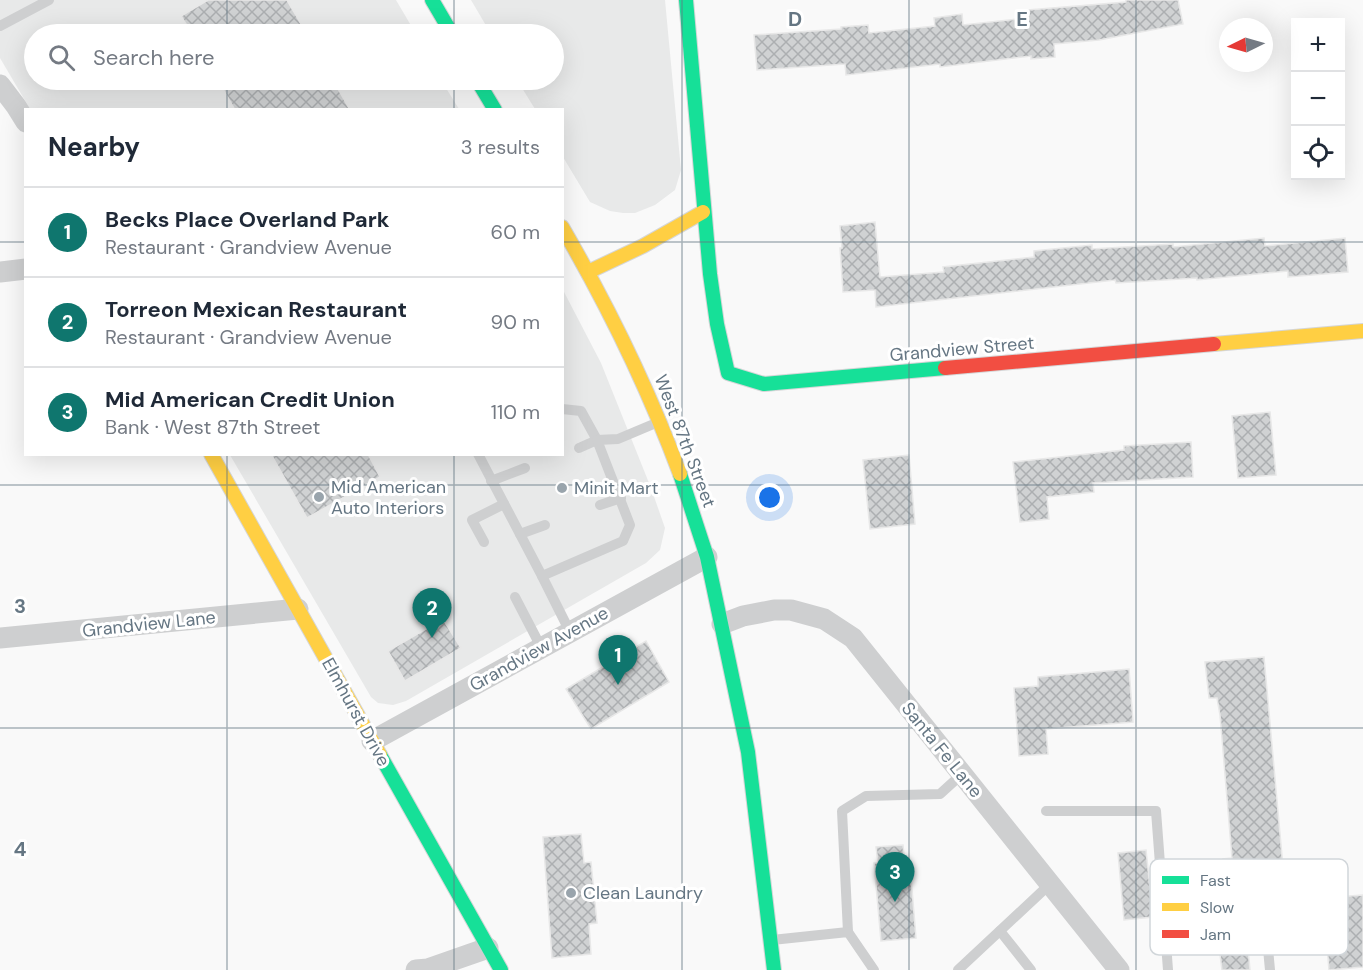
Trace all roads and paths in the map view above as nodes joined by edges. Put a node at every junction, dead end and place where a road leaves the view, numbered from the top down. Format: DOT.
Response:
graph roads {
  1 [pos="49,0"];
  2 [pos="432,0"];
  3 [pos="686,0"];
  4 [pos="446,24"];
  5 [pos="0,26"];
  6 [pos="0,86"];
  7 [pos="483,90"];
  8 [pos="494,108"];
  9 [pos="24,120"];
  10 [pos="703,212"];
  11 [pos="567,246"];
  12 [pos="24,269"];
  13 [pos="0,272"];
  14 [pos="588,272"];
  15 [pos="1363,331"];
  16 [pos="564,409"];
  17 [pos="659,422"];
  18 [pos="597,440"];
  19 [pos="579,448"];
  20 [pos="212,456"];
  21 [pos="479,456"];
  22 [pos="525,468"];
  23 [pos="491,481"];
  24 [pos="621,498"];
  25 [pos="504,504"];
  26 [pos="600,505"];
  27 [pos="545,525"];
  28 [pos="520,534"];
  29 [pos="484,542"];
  30 [pos="707,557"];
  31 [pos="542,576"];
  32 [pos="514,597"];
  33 [pos="298,609"];
  34 [pos="722,624"];
  35 [pos="570,632"];
  36 [pos="0,638"];
  37 [pos="542,649"];
  38 [pos="372,741"];
  39 [pos="962,774"];
  40 [pos="1046,811"];
  41 [pos="1160,859"];
  42 [pos="1050,884"];
  43 [pos="1000,931"];
  44 [pos="848,932"];
  45 [pos="771,940"];
  46 [pos="488,948"];
  47 [pos="1167,955"];
  48 [pos="1269,955"];
  49 [pos="416,970"];
  50 [pos="501,970"];
  51 [pos="774,970"];
  52 [pos="874,970"];
  53 [pos="958,970"];
  54 [pos="1031,970"];
  55 [pos="1119,970"];
  56 [pos="1168,970"];
  57 [pos="1270,970"];
  1 -- 5 [label="lane"];
  2 -- 4 [label="street"];
  3 -- 10 [label="street"];
  6 -- 9 [label="street"];
  7 -- 8 [label="street"];
  10 -- 14 [label="street"];
  10 -- 15 [label="street, Grandview Street"];
  11 -- 14 [label="street, West 87th Street"];
  12 -- 13 [label="street"];
  14 -- 17 [label="street, West 87th Street"];
  16 -- 18 [label="lane"];
  17 -- 18 [label="lane"];
  17 -- 30 [label="street, West 87th Street"];
  18 -- 19 [label="lane"];
  18 -- 24 [label="lane"];
  20 -- 33 [label="street, Elmhurst Drive"];
  21 -- 23 [label="lane"];
  22 -- 23 [label="lane"];
  23 -- 25 [label="lane"];
  24 -- 26 [label="lane"];
  24 -- 31 [label="lane"];
  25 -- 28 [label="lane"];
  25 -- 29 [label="lane"];
  27 -- 28 [label="lane"];
  28 -- 31 [label="lane"];
  30 -- 34 [label="street, West 87th Street"];
  30 -- 35 [label="street, Grandview Avenue"];
  31 -- 35 [label="lane"];
  32 -- 37 [label="lane"];
  33 -- 36 [label="street, Grandview Lane"];
  33 -- 38 [label="street, Elmhurst Drive"];
  34 -- 39 [label="street, Santa Fe Lane"];
  34 -- 45 [label="street, West 87th Street"];
  35 -- 37 [label="street, Grandview Avenue"];
  37 -- 38 [label="street, Grandview Avenue"];
  38 -- 46 [label="street, Elmhurst Drive"];
  39 -- 42 [label="street, Santa Fe Lane"];
  39 -- 44 [label="lane"];
  40 -- 41 [label="lane"];
  42 -- 43 [label="lane"];
  42 -- 55 [label="street, Santa Fe Lane"];
  43 -- 53 [label="lane"];
  43 -- 54 [label="lane"];
  44 -- 45 [label="lane"];
  44 -- 52 [label="lane"];
  45 -- 51 [label="street, West 87th Street"];
  46 -- 49 [label="street"];
  46 -- 50 [label="street, Elmhurst Drive"];
  47 -- 56 [label="lane"];
  48 -- 57 [label="lane"];
}
